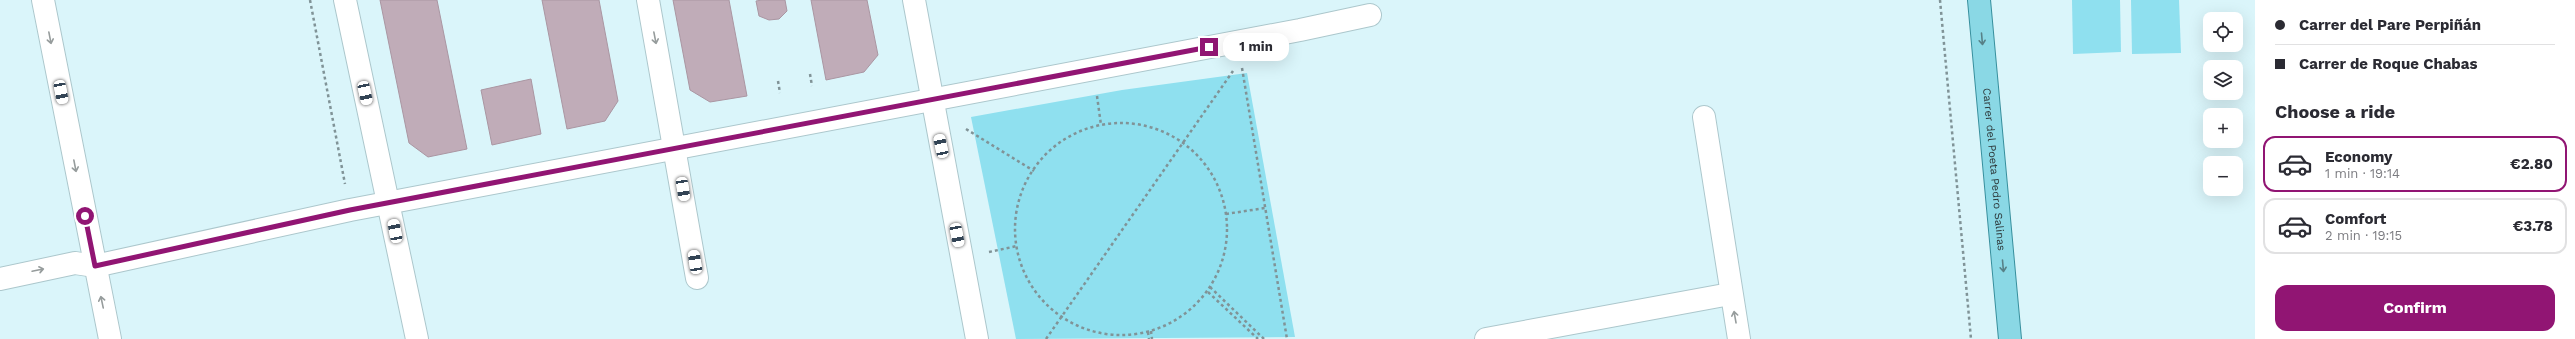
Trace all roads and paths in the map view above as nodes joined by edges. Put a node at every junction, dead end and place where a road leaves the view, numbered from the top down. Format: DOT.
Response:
graph roads {
  1 [pos="43,0"];
  2 [pos="310,0"];
  3 [pos="345,0"];
  4 [pos="648,0"];
  5 [pos="914,0"];
  6 [pos="1940,0"];
  7 [pos="1979,0"];
  8 [pos="1370,15"];
  9 [pos="1242,67"];
  10 [pos="1234,69"];
  11 [pos="810,74"];
  12 [pos="778,81"];
  13 [pos="812,86"];
  14 [pos="1097,92"];
  15 [pos="780,93"];
  16 [pos="931,99"];
  17 [pos="1704,117"];
  18 [pos="1101,125"];
  19 [pos="966,128"];
  20 [pos="1182,143"];
  21 [pos="676,149"];
  22 [pos="1034,171"];
  23 [pos="390,203"];
  24 [pos="1265,208"];
  25 [pos="350,210"];
  26 [pos="1226,214"];
  27 [pos="1017,246"];
  28 [pos="989,252"];
  29 [pos="95,266"];
  30 [pos="697,278"];
  31 [pos="0,279"];
  32 [pos="1210,287"];
  33 [pos="1208,292"];
  34 [pos="1730,294"];
  35 [pos="1061,316"];
  36 [pos="1150,331"];
  37 [pos="110,339"];
  38 [pos="418,339"];
  39 [pos="977,339"];
  40 [pos="1046,339"];
  41 [pos="1151,339"];
  42 [pos="1258,339"];
  43 [pos="1264,339"];
  44 [pos="1287,339"];
  45 [pos="1486,339"];
  46 [pos="1739,339"];
  47 [pos="1972,339"];
  48 [pos="2010,339"];
  1 -- 29 [label="street, one-way"];
  2 -- 25 [label="path"];
  3 -- 23 [label="street"];
  4 -- 21 [label="street, one-way"];
  5 -- 16 [label="street"];
  6 -- 47 [label="path"];
  7 -- 48 [label="main road, Carrer del Poeta Pedro Salinas, one-way"];
  8 -- 16 [label="street"];
  9 -- 24 [label="path"];
  10 -- 20 [label="path"];
  11 -- 13 [label="path"];
  12 -- 15 [label="path"];
  14 -- 18 [label="path"];
  16 -- 21 [label="street"];
  16 -- 39 [label="street"];
  17 -- 34 [label="street"];
  18 -- 20 [label="path"];
  18 -- 22 [label="path"];
  19 -- 22 [label="path"];
  20 -- 26 [label="path"];
  20 -- 35 [label="path"];
  21 -- 23 [label="street"];
  21 -- 30 [label="street"];
  22 -- 27 [label="path"];
  23 -- 25 [label="street"];
  23 -- 38 [label="street"];
  24 -- 26 [label="path"];
  24 -- 44 [label="path"];
  25 -- 29 [label="street"];
  26 -- 32 [label="path"];
  27 -- 28 [label="path"];
  27 -- 35 [label="path"];
  31 -- 29 [label="street, one-way"];
  37 -- 29 [label="street, one-way"];
  32 -- 33 [label="path"];
  32 -- 43 [label="path"];
  33 -- 36 [label="path"];
  33 -- 42 [label="path"];
  34 -- 45 [label="street"];
  46 -- 34 [label="street, one-way"];
  35 -- 36 [label="path"];
  35 -- 40 [label="path"];
  36 -- 41 [label="path"];
}
